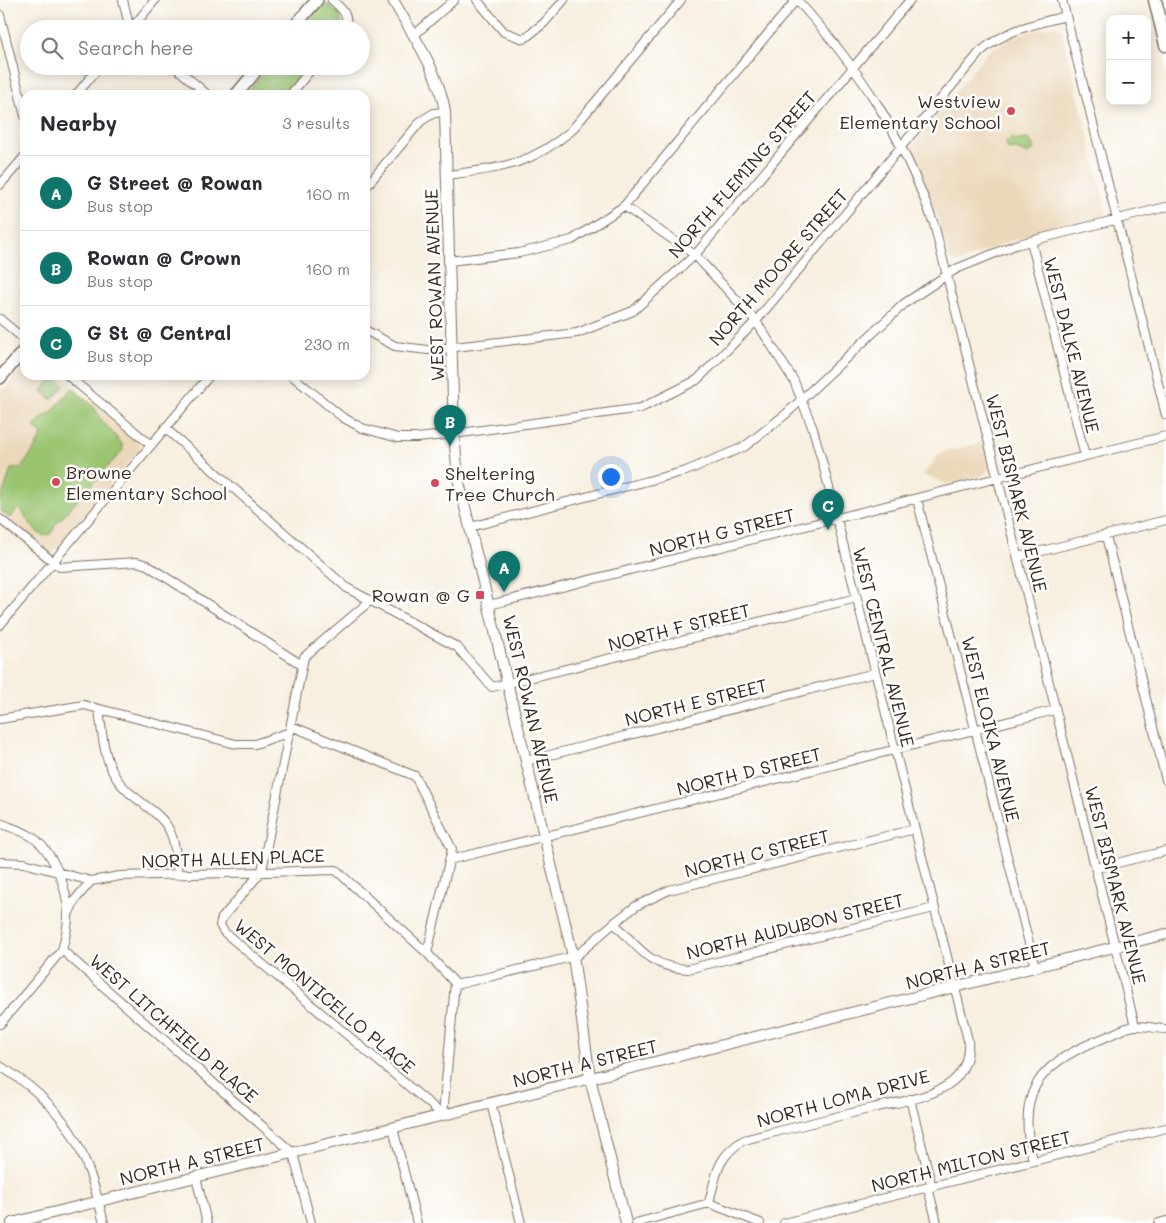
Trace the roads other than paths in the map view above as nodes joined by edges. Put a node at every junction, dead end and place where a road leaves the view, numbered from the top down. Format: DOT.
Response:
graph roads {
  1 [pos="123,0"];
  2 [pos="155,0"];
  3 [pos="317,0"];
  4 [pos="332,0"];
  5 [pos="393,0"];
  6 [pos="454,0"];
  7 [pos="477,0"];
  8 [pos="564,0"];
  9 [pos="681,0"];
  10 [pos="796,0"];
  11 [pos="910,0"];
  12 [pos="1062,0"];
  13 [pos="1155,0"];
  14 [pos="0,15"];
  15 [pos="1066,16"];
  16 [pos="128,20"];
  17 [pos="138,20"];
  18 [pos="300,20"];
  19 [pos="347,20"];
  20 [pos="413,36"];
  21 [pos="1166,45"];
  22 [pos="854,67"];
  23 [pos="93,75"];
  24 [pos="185,75"];
  25 [pos="253,75"];
  26 [pos="307,75"];
  27 [pos="80,90"];
  28 [pos="202,90"];
  29 [pos="240,90"];
  30 [pos="294,90"];
  31 [pos="20,96"];
  32 [pos="445,112"];
  33 [pos="902,146"];
  34 [pos="20,162"];
  35 [pos="447,175"];
  36 [pos="370,182"];
  37 [pos="0,185"];
  38 [pos="624,206"];
  39 [pos="1166,207"];
  40 [pos="1117,220"];
  41 [pos="1031,241"];
  42 [pos="694,255"];
  43 [pos="449,261"];
  44 [pos="948,275"];
  45 [pos="0,319"];
  46 [pos="756,320"];
  47 [pos="370,333"];
  48 [pos="20,336"];
  49 [pos="452,348"];
  50 [pos="20,354"];
  51 [pos="0,378"];
  52 [pos="72,380"];
  53 [pos="206,380"];
  54 [pos="297,380"];
  55 [pos="801,398"];
  56 [pos="1166,415"];
  57 [pos="165,428"];
  58 [pos="454,434"];
  59 [pos="1166,436"];
  60 [pos="151,445"];
  61 [pos="1085,456"];
  62 [pos="998,478"];
  63 [pos="917,498"];
  64 [pos="0,519"];
  65 [pos="837,519"];
  66 [pos="1166,520"];
  67 [pos="470,527"];
  68 [pos="1106,536"];
  69 [pos="1018,557"];
  70 [pos="52,563"];
  71 [pos="857,598"];
  72 [pos="370,601"];
  73 [pos="489,605"];
  74 [pos="0,626"];
  75 [pos="302,665"];
  76 [pos="875,673"];
  77 [pos="508,684"];
  78 [pos="99,709"];
  79 [pos="1055,710"];
  80 [pos="0,719"];
  81 [pos="290,729"];
  82 [pos="976,730"];
  83 [pos="894,750"];
  84 [pos="526,761"];
  85 [pos="1166,780"];
  86 [pos="0,823"];
  87 [pos="915,829"];
  88 [pos="544,836"];
  89 [pos="1166,851"];
  90 [pos="449,860"];
  91 [pos="0,862"];
  92 [pos="1097,868"];
  93 [pos="262,871"];
  94 [pos="58,872"];
  95 [pos="178,875"];
  96 [pos="91,881"];
  97 [pos="934,908"];
  98 [pos="68,915"];
  99 [pos="614,923"];
  100 [pos="1166,934"];
  101 [pos="1116,947"];
  102 [pos="62,950"];
  103 [pos="427,953"];
  104 [pos="573,956"];
  105 [pos="1035,967"];
  106 [pos="455,984"];
  107 [pos="954,988"];
  108 [pos="0,1024"];
  109 [pos="1135,1026"];
  110 [pos="1166,1029"];
  111 [pos="0,1066"];
  112 [pos="590,1078"];
  113 [pos="910,1099"];
  114 [pos="491,1103"];
  115 [pos="443,1115"];
  116 [pos="393,1128"];
  117 [pos="1166,1128"];
  118 [pos="293,1153"];
  119 [pos="1033,1161"];
  120 [pos="196,1177"];
  121 [pos="930,1188"];
  122 [pos="99,1201"];
  123 [pos="709,1203"];
  124 [pos="1166,1221"];
  125 [pos="12,1223"];
  126 [pos="104,1223"];
  127 [pos="207,1223"];
  128 [pos="311,1223"];
  129 [pos="417,1223"];
  130 [pos="521,1223"];
  131 [pos="626,1223"];
  132 [pos="636,1223"];
  133 [pos="760,1223"];
  134 [pos="784,1223"];
  135 [pos="937,1223"];
  136 [pos="1159,1223"];
  1 -- 16 [label="street"];
  2 -- 17 [label="street"];
  3 -- 18 [label="main road"];
  4 -- 19 [label="street"];
  5 -- 20 [label="street, WEST ROWAN AVENUE"];
  6 -- 20 [label="street"];
  7 -- 8 [label="street"];
  9 -- 35 [label="street"];
  10 -- 22 [label="street, WEST BISMARK AVENUE"];
  10 -- 38 [label="street"];
  11 -- 22 [label="street, NORTH FLEMING STREET"];
  12 -- 15 [label="street"];
  13 -- 21 [label="main road"];
  14 -- 31 [label="street"];
  15 -- 33 [label="street, NORTH MOORE STREET"];
  15 -- 40 [label="street"];
  20 -- 32 [label="street, WEST ROWAN AVENUE"];
  22 -- 33 [label="street, WEST BISMARK AVENUE"];
  22 -- 42 [label="street, NORTH FLEMING STREET"];
  23 -- 27 [label="street"];
  24 -- 28 [label="street"];
  25 -- 29 [label="main road"];
  26 -- 30 [label="street"];
  32 -- 35 [label="street, WEST ROWAN AVENUE"];
  32 -- 36 [label="street"];
  33 -- 44 [label="street, WEST BISMARK AVENUE"];
  33 -- 46 [label="street, NORTH MOORE STREET"];
  34 -- 37 [label="street"];
  35 -- 43 [label="street, WEST ROWAN AVENUE"];
  38 -- 42 [label="street, WEST CENTRAL AVENUE"];
  38 -- 43 [label="street"];
  39 -- 40 [label="street"];
  40 -- 41 [label="street"];
  40 -- 56 [label="street"];
  41 -- 44 [label="street"];
  41 -- 61 [label="street, WEST DALKE AVENUE"];
  42 -- 46 [label="street, WEST CENTRAL AVENUE"];
  42 -- 49 [label="street, NORTH FLEMING STREET"];
  43 -- 49 [label="street, WEST ROWAN AVENUE"];
  44 -- 55 [label="street"];
  44 -- 62 [label="street, WEST BISMARK AVENUE"];
  45 -- 48 [label="street"];
  46 -- 55 [label="street, WEST CENTRAL AVENUE"];
  46 -- 58 [label="street, NORTH MOORE STREET"];
  47 -- 49 [label="street, NORTH FLEMING STREET"];
  49 -- 58 [label="street, WEST ROWAN AVENUE"];
  50 -- 51 [label="main road"];
  52 -- 60 [label="street"];
  53 -- 57 [label="street"];
  54 -- 58 [label="street, NORTH MOORE STREET"];
  55 -- 65 [label="street, WEST CENTRAL AVENUE"];
  55 -- 67 [label="street"];
  57 -- 60 [label="street"];
  57 -- 72 [label="street"];
  58 -- 67 [label="street, WEST ROWAN AVENUE"];
  59 -- 61 [label="street, NORTH G STREET"];
  60 -- 70 [label="street"];
  61 -- 62 [label="street, NORTH G STREET"];
  62 -- 63 [label="street, NORTH G STREET"];
  62 -- 69 [label="street, WEST BISMARK AVENUE"];
  63 -- 65 [label="street, NORTH G STREET"];
  63 -- 82 [label="street, WEST ELOIKA AVENUE"];
  64 -- 70 [label="street"];
  65 -- 71 [label="street, WEST CENTRAL AVENUE"];
  65 -- 73 [label="street, NORTH G STREET"];
  66 -- 68 [label="street"];
  67 -- 73 [label="street, WEST ROWAN AVENUE"];
  68 -- 69 [label="street"];
  68 -- 85 [label="street"];
  69 -- 79 [label="street, WEST BISMARK AVENUE"];
  70 -- 74 [label="street"];
  70 -- 75 [label="street"];
  71 -- 76 [label="street, WEST CENTRAL AVENUE"];
  71 -- 77 [label="street, NORTH F STREET"];
  72 -- 75 [label="street"];
  72 -- 77 [label="street, NORTH F STREET"];
  73 -- 77 [label="street, WEST ROWAN AVENUE"];
  75 -- 81 [label="street, WEST MONTICELLO PLACE"];
  76 -- 83 [label="street, WEST CENTRAL AVENUE"];
  76 -- 84 [label="street, NORTH E STREET"];
  77 -- 84 [label="street, WEST ROWAN AVENUE"];
  78 -- 80 [label="street"];
  78 -- 81 [label="street"];
  78 -- 95 [label="street"];
  79 -- 82 [label="street, NORTH D STREET"];
  79 -- 92 [label="street, WEST BISMARK AVENUE"];
  81 -- 90 [label="street"];
  81 -- 93 [label="street, WEST MONTICELLO PLACE"];
  82 -- 83 [label="street, NORTH D STREET"];
  82 -- 105 [label="street, WEST ELOIKA AVENUE"];
  83 -- 87 [label="street, WEST CENTRAL AVENUE"];
  83 -- 88 [label="street, NORTH D STREET"];
  84 -- 88 [label="street, WEST ROWAN AVENUE"];
  86 -- 94 [label="street"];
  87 -- 97 [label="street, WEST CENTRAL AVENUE"];
  87 -- 99 [label="street, NORTH C STREET"];
  88 -- 90 [label="street, NORTH D STREET"];
  88 -- 104 [label="street, WEST ROWAN AVENUE"];
  89 -- 92 [label="street"];
  90 -- 103 [label="street"];
  91 -- 94 [label="street, NORTH ALLEN PLACE"];
  92 -- 101 [label="street, WEST BISMARK AVENUE"];
  93 -- 95 [label="street, NORTH ALLEN PLACE"];
  93 -- 103 [label="street, NORTH ALLEN PLACE"];
  93 -- 115 [label="street, WEST MONTICELLO PLACE"];
  94 -- 96 [label="street, NORTH ALLEN PLACE"];
  94 -- 98 [label="street"];
  95 -- 96 [label="street, NORTH ALLEN PLACE"];
  96 -- 98 [label="street"];
  97 -- 99 [label="street, NORTH AUDUBON STREET"];
  97 -- 107 [label="street, WEST CENTRAL AVENUE"];
  98 -- 102 [label="street"];
  99 -- 104 [label="street"];
  100 -- 101 [label="street, NORTH A STREET"];
  101 -- 105 [label="street, NORTH A STREET"];
  101 -- 109 [label="street, WEST BISMARK AVENUE"];
  102 -- 108 [label="street"];
  102 -- 118 [label="street, WEST LITCHFIELD PLACE"];
  103 -- 106 [label="street, NORTH ALLEN PLACE"];
  104 -- 106 [label="street"];
  104 -- 112 [label="street, WEST ROWAN AVENUE"];
  105 -- 107 [label="street, NORTH A STREET"];
  106 -- 115 [label="street"];
  107 -- 112 [label="street, NORTH A STREET"];
  107 -- 113 [label="street, NORTH LOMA DRIVE"];
  109 -- 110 [label="street"];
  109 -- 119 [label="street"];
  111 -- 122 [label="street"];
  112 -- 114 [label="street, NORTH A STREET"];
  112 -- 131 [label="street, WEST ROWAN AVENUE"];
  113 -- 121 [label="street"];
  113 -- 123 [label="street, NORTH LOMA DRIVE"];
  114 -- 115 [label="street, NORTH A STREET"];
  114 -- 130 [label="street"];
  115 -- 116 [label="street, NORTH A STREET"];
  116 -- 118 [label="street, NORTH A STREET"];
  116 -- 129 [label="street"];
  117 -- 119 [label="street, NORTH MILTON STREET"];
  118 -- 120 [label="street, NORTH A STREET"];
  118 -- 128 [label="street"];
  119 -- 121 [label="street, NORTH MILTON STREET"];
  120 -- 122 [label="street, NORTH A STREET"];
  120 -- 127 [label="street"];
  121 -- 134 [label="street, NORTH MILTON STREET"];
  121 -- 135 [label="street"];
  122 -- 125 [label="street, NORTH A STREET"];
  122 -- 126 [label="street"];
  123 -- 132 [label="street"];
  123 -- 133 [label="street"];
  124 -- 136 [label="street"];
}
